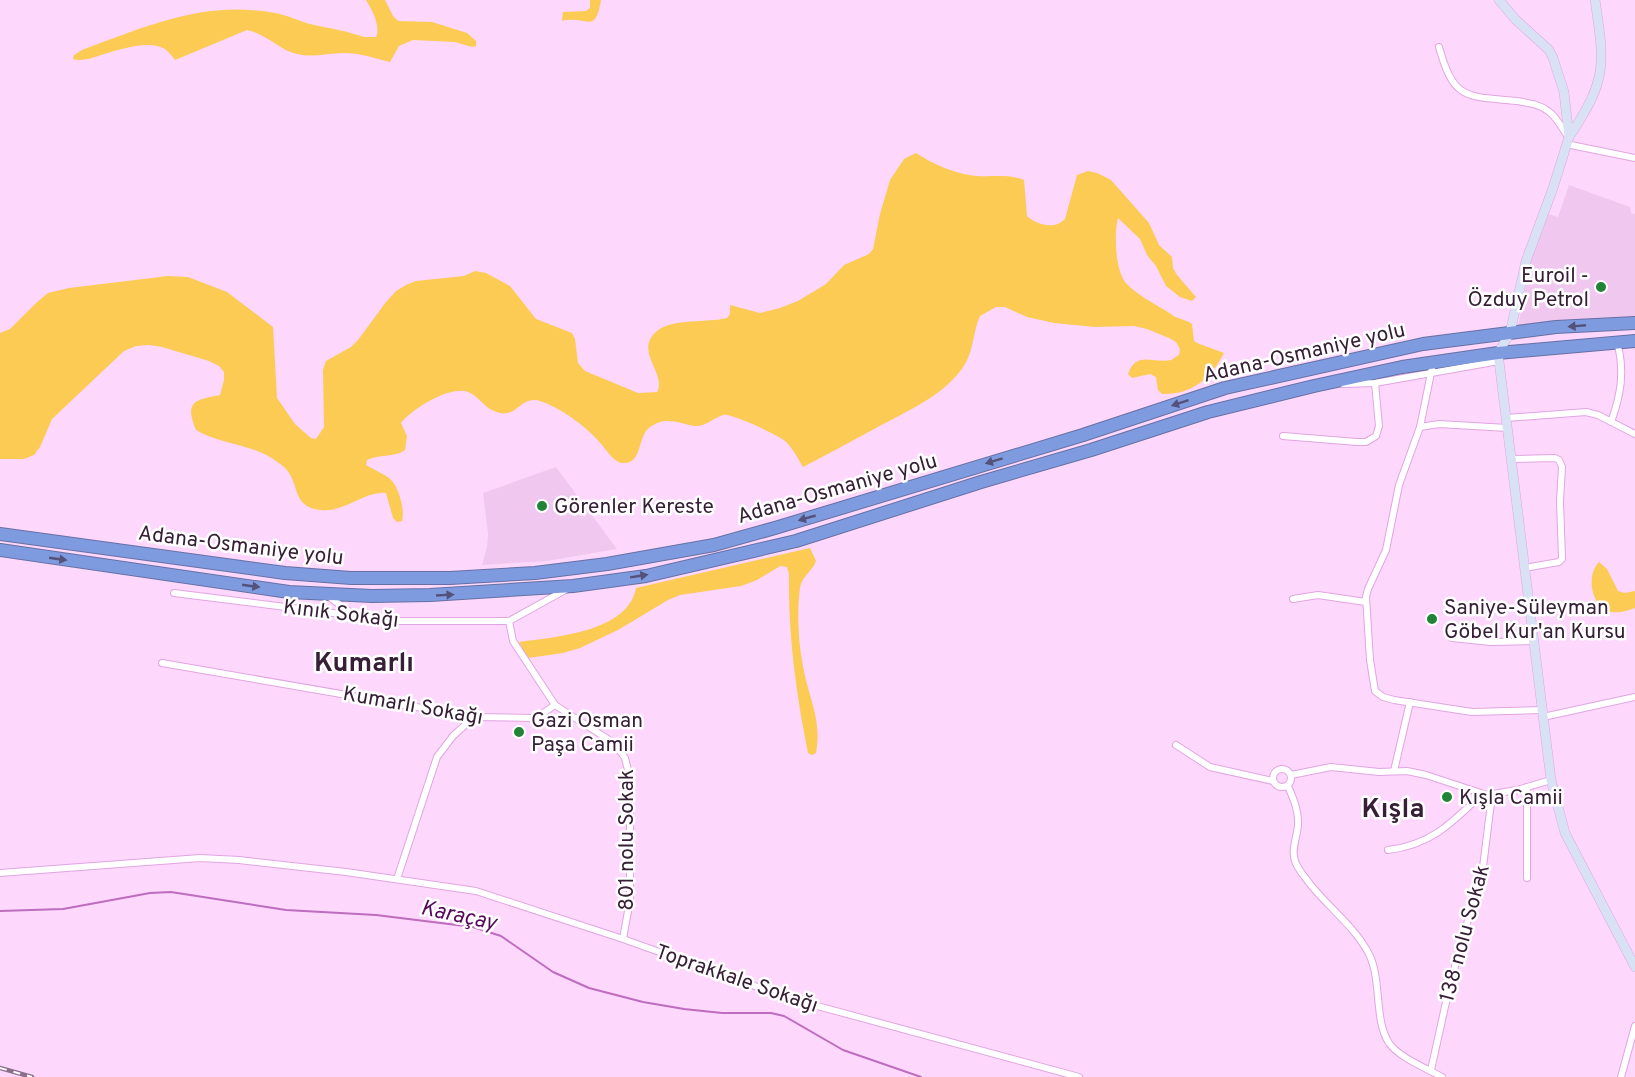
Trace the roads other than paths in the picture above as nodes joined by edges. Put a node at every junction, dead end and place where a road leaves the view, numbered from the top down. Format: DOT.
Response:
graph roads {
  1 [pos="1499,0"];
  2 [pos="1594,0"];
  3 [pos="1439,47"];
  4 [pos="1568,141"];
  5 [pos="1635,158"];
  6 [pos="1635,323"];
  7 [pos="1510,333"];
  8 [pos="1635,341"];
  9 [pos="1617,342"];
  10 [pos="1498,357"];
  11 [pos="1431,368"];
  12 [pos="1327,383"];
  13 [pos="1376,383"];
  14 [pos="1611,422"];
  15 [pos="1506,423"];
  16 [pos="1420,427"];
  17 [pos="1635,434"];
  18 [pos="1283,436"];
  19 [pos="1511,459"];
  20 [pos="0,534"];
  21 [pos="0,550"];
  22 [pos="1524,568"];
  23 [pos="573,586"];
  24 [pos="174,593"];
  25 [pos="326,594"];
  26 [pos="1293,599"];
  27 [pos="1366,602"];
  28 [pos="357,617"];
  29 [pos="509,621"];
  30 [pos="1452,638"];
  31 [pos="1533,641"];
  32 [pos="162,663"];
  33 [pos="1635,697"];
  34 [pos="1410,702"];
  35 [pos="555,705"];
  36 [pos="1542,713"];
  37 [pos="474,717"];
  38 [pos="1176,745"];
  39 [pos="1394,771"];
  40 [pos="1291,775"];
  41 [pos="1551,780"];
  42 [pos="1273,781"];
  43 [pos="1288,786"];
  44 [pos="1527,787"];
  45 [pos="1482,794"];
  46 [pos="1492,795"];
  47 [pos="1388,850"];
  48 [pos="0,873"];
  49 [pos="1527,878"];
  50 [pos="397,879"];
  51 [pos="623,939"];
  52 [pos="1635,967"];
  53 [pos="1635,1026"];
  54 [pos="1431,1070"];
  55 [pos="1079,1077"];
  56 [pos="1442,1077"];
  57 [pos="1621,1077"];
  1 -- 4 [label="street"];
  2 -- 4 [label="street"];
  3 -- 4 [label="street"];
  4 -- 5 [label="street"];
  4 -- 7 [label="street"];
  6 -- 7 [label="highway, Adana-Osmaniye yolu, one-way"];
  7 -- 10 [label="street"];
  7 -- 20 [label="highway, Adana-Osmaniye yolu, one-way"];
  8 -- 9 [label="highway, Adana-Osmaniye yolu"];
  9 -- 10 [label="highway, Adana-Osmaniye yolu"];
  9 -- 14 [label="street"];
  10 -- 11 [label="highway, Adana-Osmaniye yolu"];
  10 -- 15 [label="street"];
  11 -- 12 [label="highway, Adana-Osmaniye yolu"];
  11 -- 13 [label="street"];
  11 -- 16 [label="street"];
  12 -- 13 [label="street"];
  23 -- 12 [label="highway, Adana-Osmaniye yolu, one-way"];
  13 -- 18 [label="street"];
  14 -- 15 [label="street"];
  14 -- 17 [label="street"];
  15 -- 16 [label="street"];
  15 -- 19 [label="street"];
  16 -- 27 [label="street"];
  19 -- 22 [label="street"];
  19 -- 22 [label="street"];
  21 -- 25 [label="highway, Adana-Osmaniye yolu, one-way"];
  22 -- 31 [label="street"];
  25 -- 23 [label="highway, Adana-Osmaniye yolu, one-way"];
  23 -- 29 [label="street, Kınık Sokağı"];
  24 -- 28 [label="street, Kınık Sokağı"];
  25 -- 28 [label="street"];
  26 -- 27 [label="street"];
  27 -- 34 [label="street"];
  28 -- 29 [label="street, Kınık Sokağı"];
  29 -- 35 [label="street"];
  30 -- 31 [label="street"];
  31 -- 36 [label="street"];
  32 -- 37 [label="street, Kumarlı Sokağı"];
  33 -- 36 [label="street"];
  34 -- 36 [label="street"];
  34 -- 39 [label="street"];
  35 -- 37 [label="street, Kumarlı Sokağı"];
  35 -- 51 [label="street, 801 nolu Sokak"];
  36 -- 41 [label="street"];
  37 -- 50 [label="street"];
  38 -- 42 [label="street"];
  39 -- 40 [label="street"];
  39 -- 45 [label="street"];
  40 -- 42 [label="street"];
  40 -- 43 [label="street"];
  41 -- 44 [label="street"];
  41 -- 52 [label="street"];
  42 -- 43 [label="street"];
  43 -- 54 [label="street"];
  44 -- 46 [label="street"];
  44 -- 49 [label="street"];
  45 -- 46 [label="street"];
  45 -- 47 [label="street"];
  46 -- 54 [label="street, 138 nolu Sokak"];
  48 -- 50 [label="street, Toprakkale Sokağı"];
  50 -- 51 [label="street, Toprakkale Sokağı"];
  51 -- 55 [label="street, Toprakkale Sokağı"];
  53 -- 57 [label="street"];
  54 -- 56 [label="street"];
}
